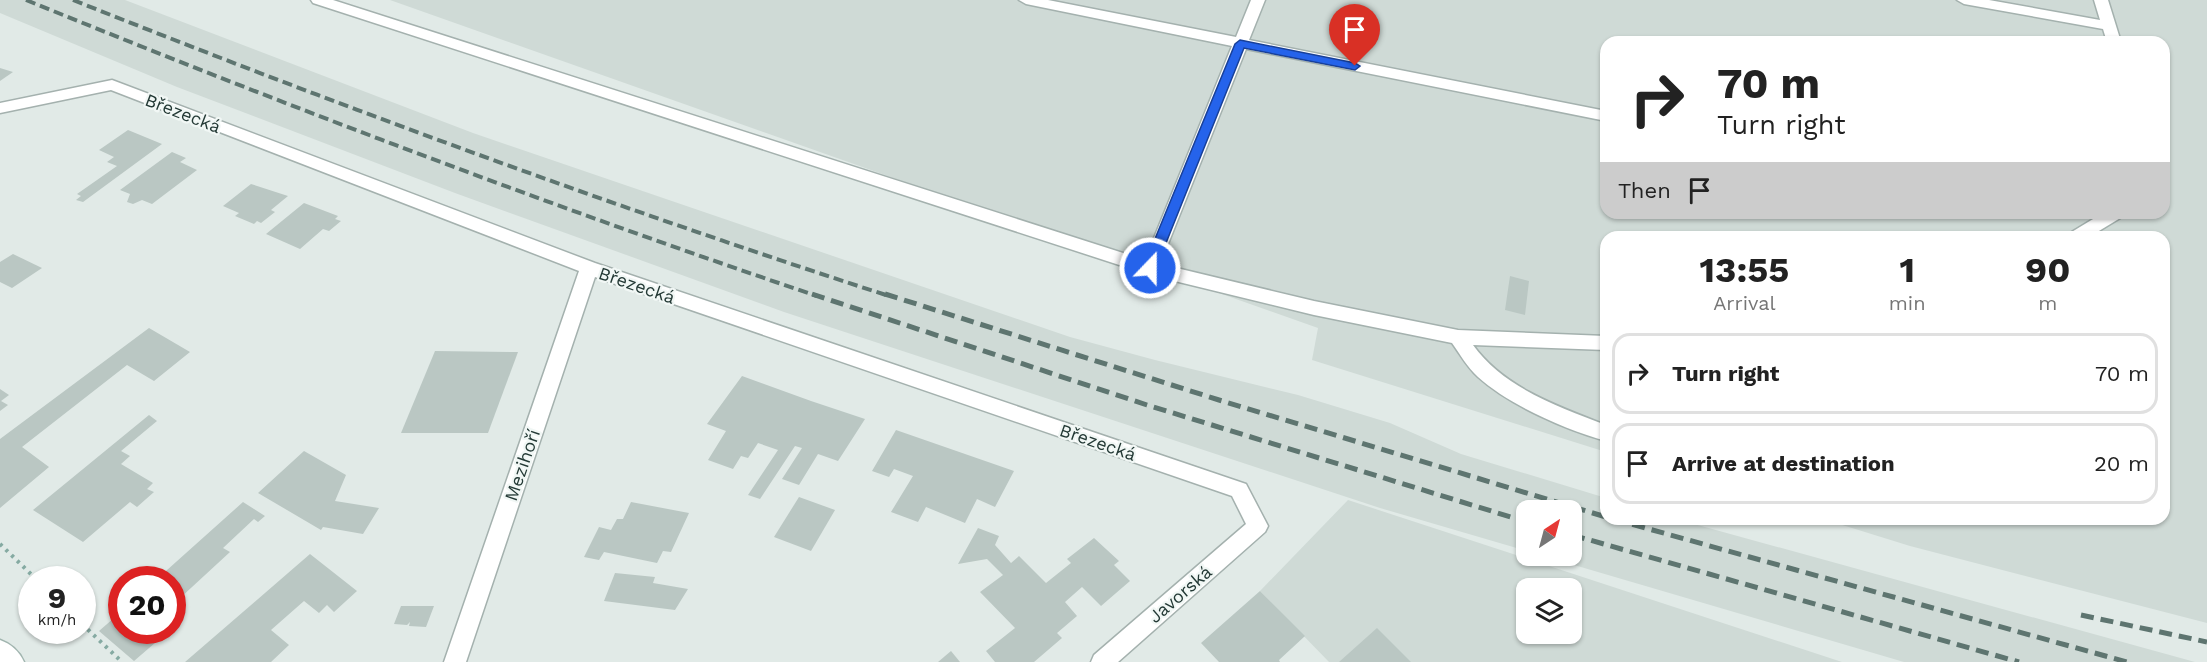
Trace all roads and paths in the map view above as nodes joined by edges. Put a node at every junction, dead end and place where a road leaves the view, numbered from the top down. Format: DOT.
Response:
graph roads {
  1 [pos="318,0"];
  2 [pos="1026,0"];
  3 [pos="1258,0"];
  4 [pos="1964,0"];
  5 [pos="2101,0"];
  6 [pos="2109,26"];
  7 [pos="2112,36"];
  8 [pos="1240,44"];
  9 [pos="0,108"];
  10 [pos="1600,115"];
  11 [pos="2100,219"];
  12 [pos="2084,231"];
  13 [pos="589,268"];
  14 [pos="1150,268"];
  15 [pos="1458,337"];
  16 [pos="1600,343"];
  17 [pos="1600,431"];
  18 [pos="1258,526"];
  19 [pos="0,544"];
  20 [pos="23,566"];
  21 [pos="96,637"];
  22 [pos="0,650"];
  23 [pos="13,662"];
  24 [pos="122,662"];
  25 [pos="455,662"];
  26 [pos="1102,662"];
  1 -- 14 [label="street"];
  2 -- 8 [label="street"];
  3 -- 8 [label="street"];
  4 -- 6 [label="street"];
  5 -- 6 [label="street"];
  6 -- 7 [label="street"];
  8 -- 10 [label="street"];
  8 -- 14 [label="street"];
  9 -- 13 [label="street, Březecká"];
  11 -- 12 [label="street"];
  13 -- 18 [label="street, Březecká"];
  13 -- 25 [label="street, Mezihoří"];
  14 -- 15 [label="street"];
  15 -- 16 [label="street"];
  15 -- 17 [label="street"];
  18 -- 26 [label="street, Javorská"];
  19 -- 20 [label="path"];
  21 -- 24 [label="path"];
  22 -- 23 [label="street"];
}
